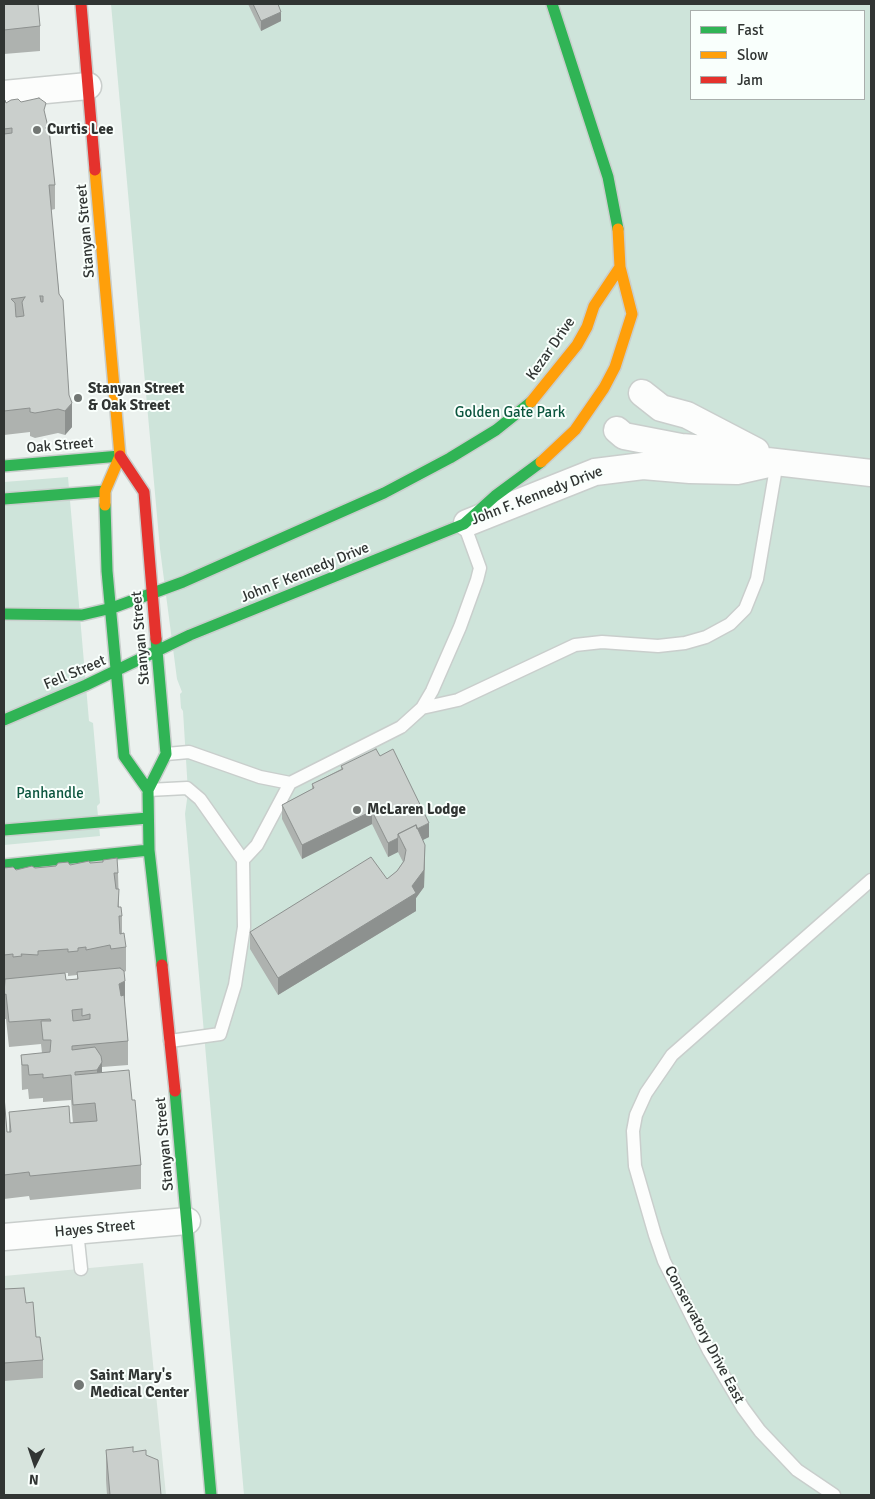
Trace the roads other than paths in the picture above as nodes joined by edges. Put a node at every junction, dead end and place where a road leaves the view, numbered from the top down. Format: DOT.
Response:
graph roads {
  1 [pos="80,4"];
  2 [pos="552,4"];
  3 [pos="88,86"];
  4 [pos="10,93"];
  5 [pos="620,267"];
  6 [pos="642,393"];
  7 [pos="617,430"];
  8 [pos="120,456"];
  9 [pos="777,462"];
  10 [pos="4,466"];
  11 [pos="871,473"];
  12 [pos="711,482"];
  13 [pos="105,491"];
  14 [pos="4,499"];
  15 [pos="464,524"];
  16 [pos="152,593"];
  17 [pos="112,608"];
  18 [pos="4,614"];
  19 [pos="157,650"];
  20 [pos="116,672"];
  21 [pos="422,708"];
  22 [pos="4,720"];
  23 [pos="166,754"];
  24 [pos="290,783"];
  25 [pos="148,790"];
  26 [pos="148,818"];
  27 [pos="4,830"];
  28 [pos="150,850"];
  29 [pos="243,860"];
  30 [pos="4,865"];
  31 [pos="871,880"];
  32 [pos="170,1041"];
  33 [pos="187,1221"];
  34 [pos="77,1231"];
  35 [pos="4,1237"];
  36 [pos="81,1269"];
  37 [pos="212,1495"];
  38 [pos="834,1495"];
  1 -- 3 [label="main road, Stanyan Street"];
  2 -- 5 [label="main road"];
  3 -- 4 [label="street"];
  3 -- 8 [label="main road, Stanyan Street"];
  5 -- 15 [label="main road"];
  5 -- 16 [label="main road, Kezar Drive"];
  6 -- 9 [label="street"];
  7 -- 9 [label="street"];
  8 -- 10 [label="main road, Oak Street"];
  8 -- 13 [label="main road, Stanyan Street"];
  8 -- 16 [label="main road, Stanyan Street"];
  9 -- 11 [label="street"];
  9 -- 12 [label="street"];
  9 -- 15 [label="street, John F. Kennedy Drive"];
  9 -- 21 [label="lane"];
  13 -- 14 [label="main road"];
  13 -- 17 [label="main road, Stanyan Street"];
  15 -- 19 [label="main road, John F Kennedy Drive"];
  15 -- 21 [label="lane"];
  16 -- 17 [label="main road"];
  16 -- 19 [label="main road, Stanyan Street"];
  17 -- 18 [label="main road"];
  17 -- 20 [label="main road, Stanyan Street"];
  19 -- 20 [label="main road, Fell Street"];
  19 -- 23 [label="main road, Stanyan Street"];
  20 -- 22 [label="main road, Fell Street"];
  20 -- 25 [label="main road, Stanyan Street"];
  21 -- 24 [label="lane"];
  23 -- 24 [label="lane"];
  23 -- 25 [label="main road, Stanyan Street"];
  24 -- 29 [label="lane"];
  25 -- 26 [label="main road, Stanyan Street"];
  25 -- 29 [label="lane"];
  26 -- 27 [label="main road"];
  26 -- 28 [label="main road, Stanyan Street"];
  28 -- 30 [label="main road"];
  28 -- 32 [label="main road, Stanyan Street"];
  29 -- 32 [label="lane"];
  31 -- 38 [label="lane, Conservatory Drive East"];
  32 -- 33 [label="main road, Stanyan Street"];
  33 -- 34 [label="street, Hayes Street"];
  33 -- 37 [label="main road, Stanyan Street"];
  34 -- 35 [label="street, Hayes Street"];
  34 -- 36 [label="lane"];
}
